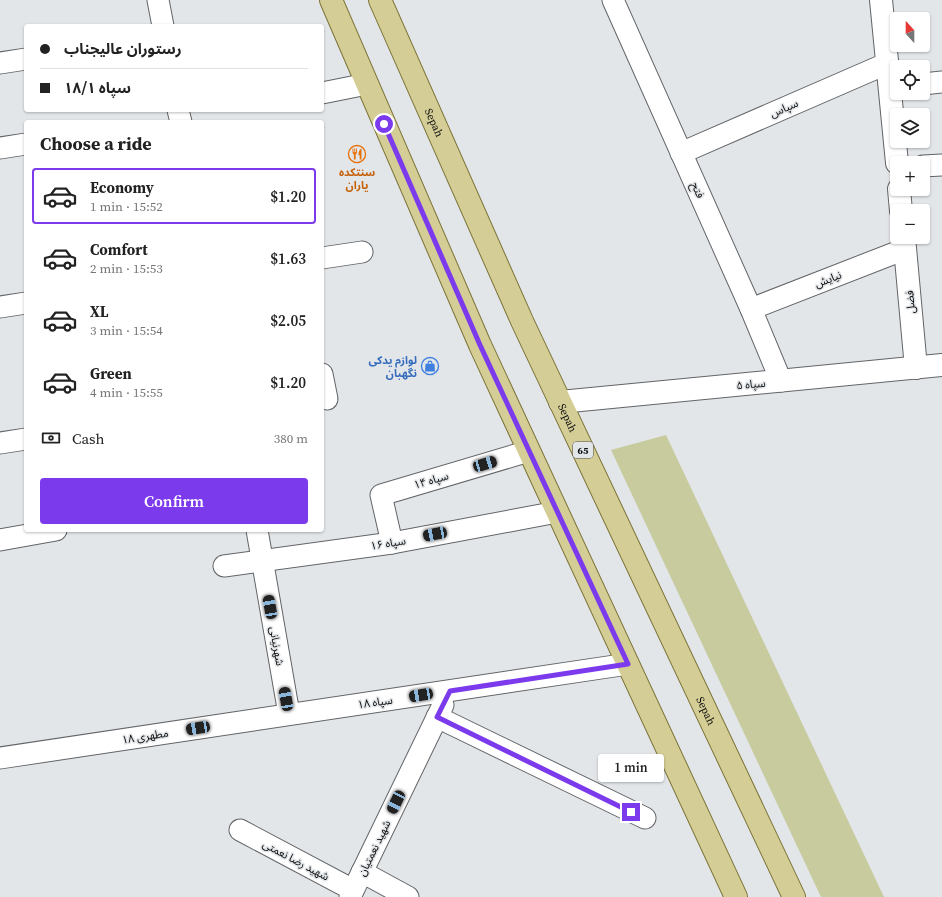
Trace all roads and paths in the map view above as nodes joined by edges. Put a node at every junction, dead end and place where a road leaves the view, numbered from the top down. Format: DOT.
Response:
graph roads {
  1 [pos="158,0"];
  2 [pos="331,0"];
  3 [pos="380,0"];
  4 [pos="614,0"];
  5 [pos="881,0"];
  6 [pos="163,24"];
  7 [pos="24,59"];
  8 [pos="0,63"];
  9 [pos="888,63"];
  10 [pos="890,72"];
  11 [pos="942,82"];
  12 [pos="930,83"];
  13 [pos="367,84"];
  14 [pos="324,93"];
  15 [pos="894,100"];
  16 [pos="24,144"];
  17 [pos="0,148"];
  18 [pos="681,153"];
  19 [pos="897,156"];
  20 [pos="942,165"];
  21 [pos="930,166"];
  22 [pos="902,244"];
  23 [pos="904,244"];
  24 [pos="362,252"];
  25 [pos="324,258"];
  26 [pos="24,303"];
  27 [pos="0,307"];
  28 [pos="752,309"];
  29 [pos="942,366"];
  30 [pos="916,368"];
  31 [pos="781,381"];
  32 [pos="324,384"];
  33 [pos="327,399"];
  34 [pos="560,402"];
  35 [pos="24,439"];
  36 [pos="0,443"];
  37 [pos="529,451"];
  38 [pos="557,512"];
  39 [pos="45,532"];
  40 [pos="257,532"];
  41 [pos="0,540"];
  42 [pos="392,542"];
  43 [pos="262,561"];
  44 [pos="224,566"];
  45 [pos="628,664"];
  46 [pos="450,691"];
  47 [pos="289,714"];
  48 [pos="437,717"];
  49 [pos="0,758"];
  50 [pos="645,818"];
  51 [pos="240,830"];
  52 [pos="355,887"];
  53 [pos="408,897"];
  54 [pos="736,897"];
  55 [pos="794,897"];
  1 -- 6 [label="street"];
  2 -- 13 [label="main road"];
  3 -- 34 [label="main road, Sepah / 65"];
  4 -- 18 [label="street, فتح"];
  5 -- 9 [label="street"];
  7 -- 8 [label="street"];
  9 -- 10 [label="street"];
  9 -- 18 [label="street, سپاس"];
  11 -- 12 [label="street"];
  13 -- 14 [label="street"];
  13 -- 37 [label="main road"];
  15 -- 19 [label="street"];
  16 -- 17 [label="street"];
  18 -- 28 [label="street, فتح"];
  20 -- 21 [label="street"];
  22 -- 28 [label="street, نیایش"];
  23 -- 30 [label="street, فضل"];
  24 -- 25 [label="street"];
  26 -- 27 [label="street"];
  28 -- 31 [label="street, فتح"];
  29 -- 30 [label="street, سپاه ۵"];
  30 -- 31 [label="street, سپاه ۵"];
  31 -- 34 [label="street, سپاه ۵"];
  32 -- 33 [label="street"];
  34 -- 55 [label="main road, Sepah / 65"];
  35 -- 36 [label="street"];
  37 -- 38 [label="main road"];
  37 -- 42 [label="street, سپاه ۱۴"];
  38 -- 42 [label="street, سپاه ۱۶"];
  38 -- 45 [label="main road"];
  39 -- 41 [label="street"];
  40 -- 43 [label="street, شهرنیانی"];
  42 -- 43 [label="street, سپاه ۱۶"];
  43 -- 44 [label="street, سپاه ۱۶"];
  43 -- 47 [label="street, شهرنیانی"];
  45 -- 46 [label="street, سپاه ۱۸"];
  45 -- 54 [label="main road"];
  46 -- 47 [label="street, سپاه ۱۸"];
  46 -- 48 [label="street, شهید نعمتیان"];
  47 -- 49 [label="street, مطهری ۱۸"];
  48 -- 50 [label="street"];
  48 -- 52 [label="street, شهید نعمتیان"];
  51 -- 52 [label="street, شهید رضا نعمتی"];
  52 -- 53 [label="street, شهید رضا نعمتی"];
}
